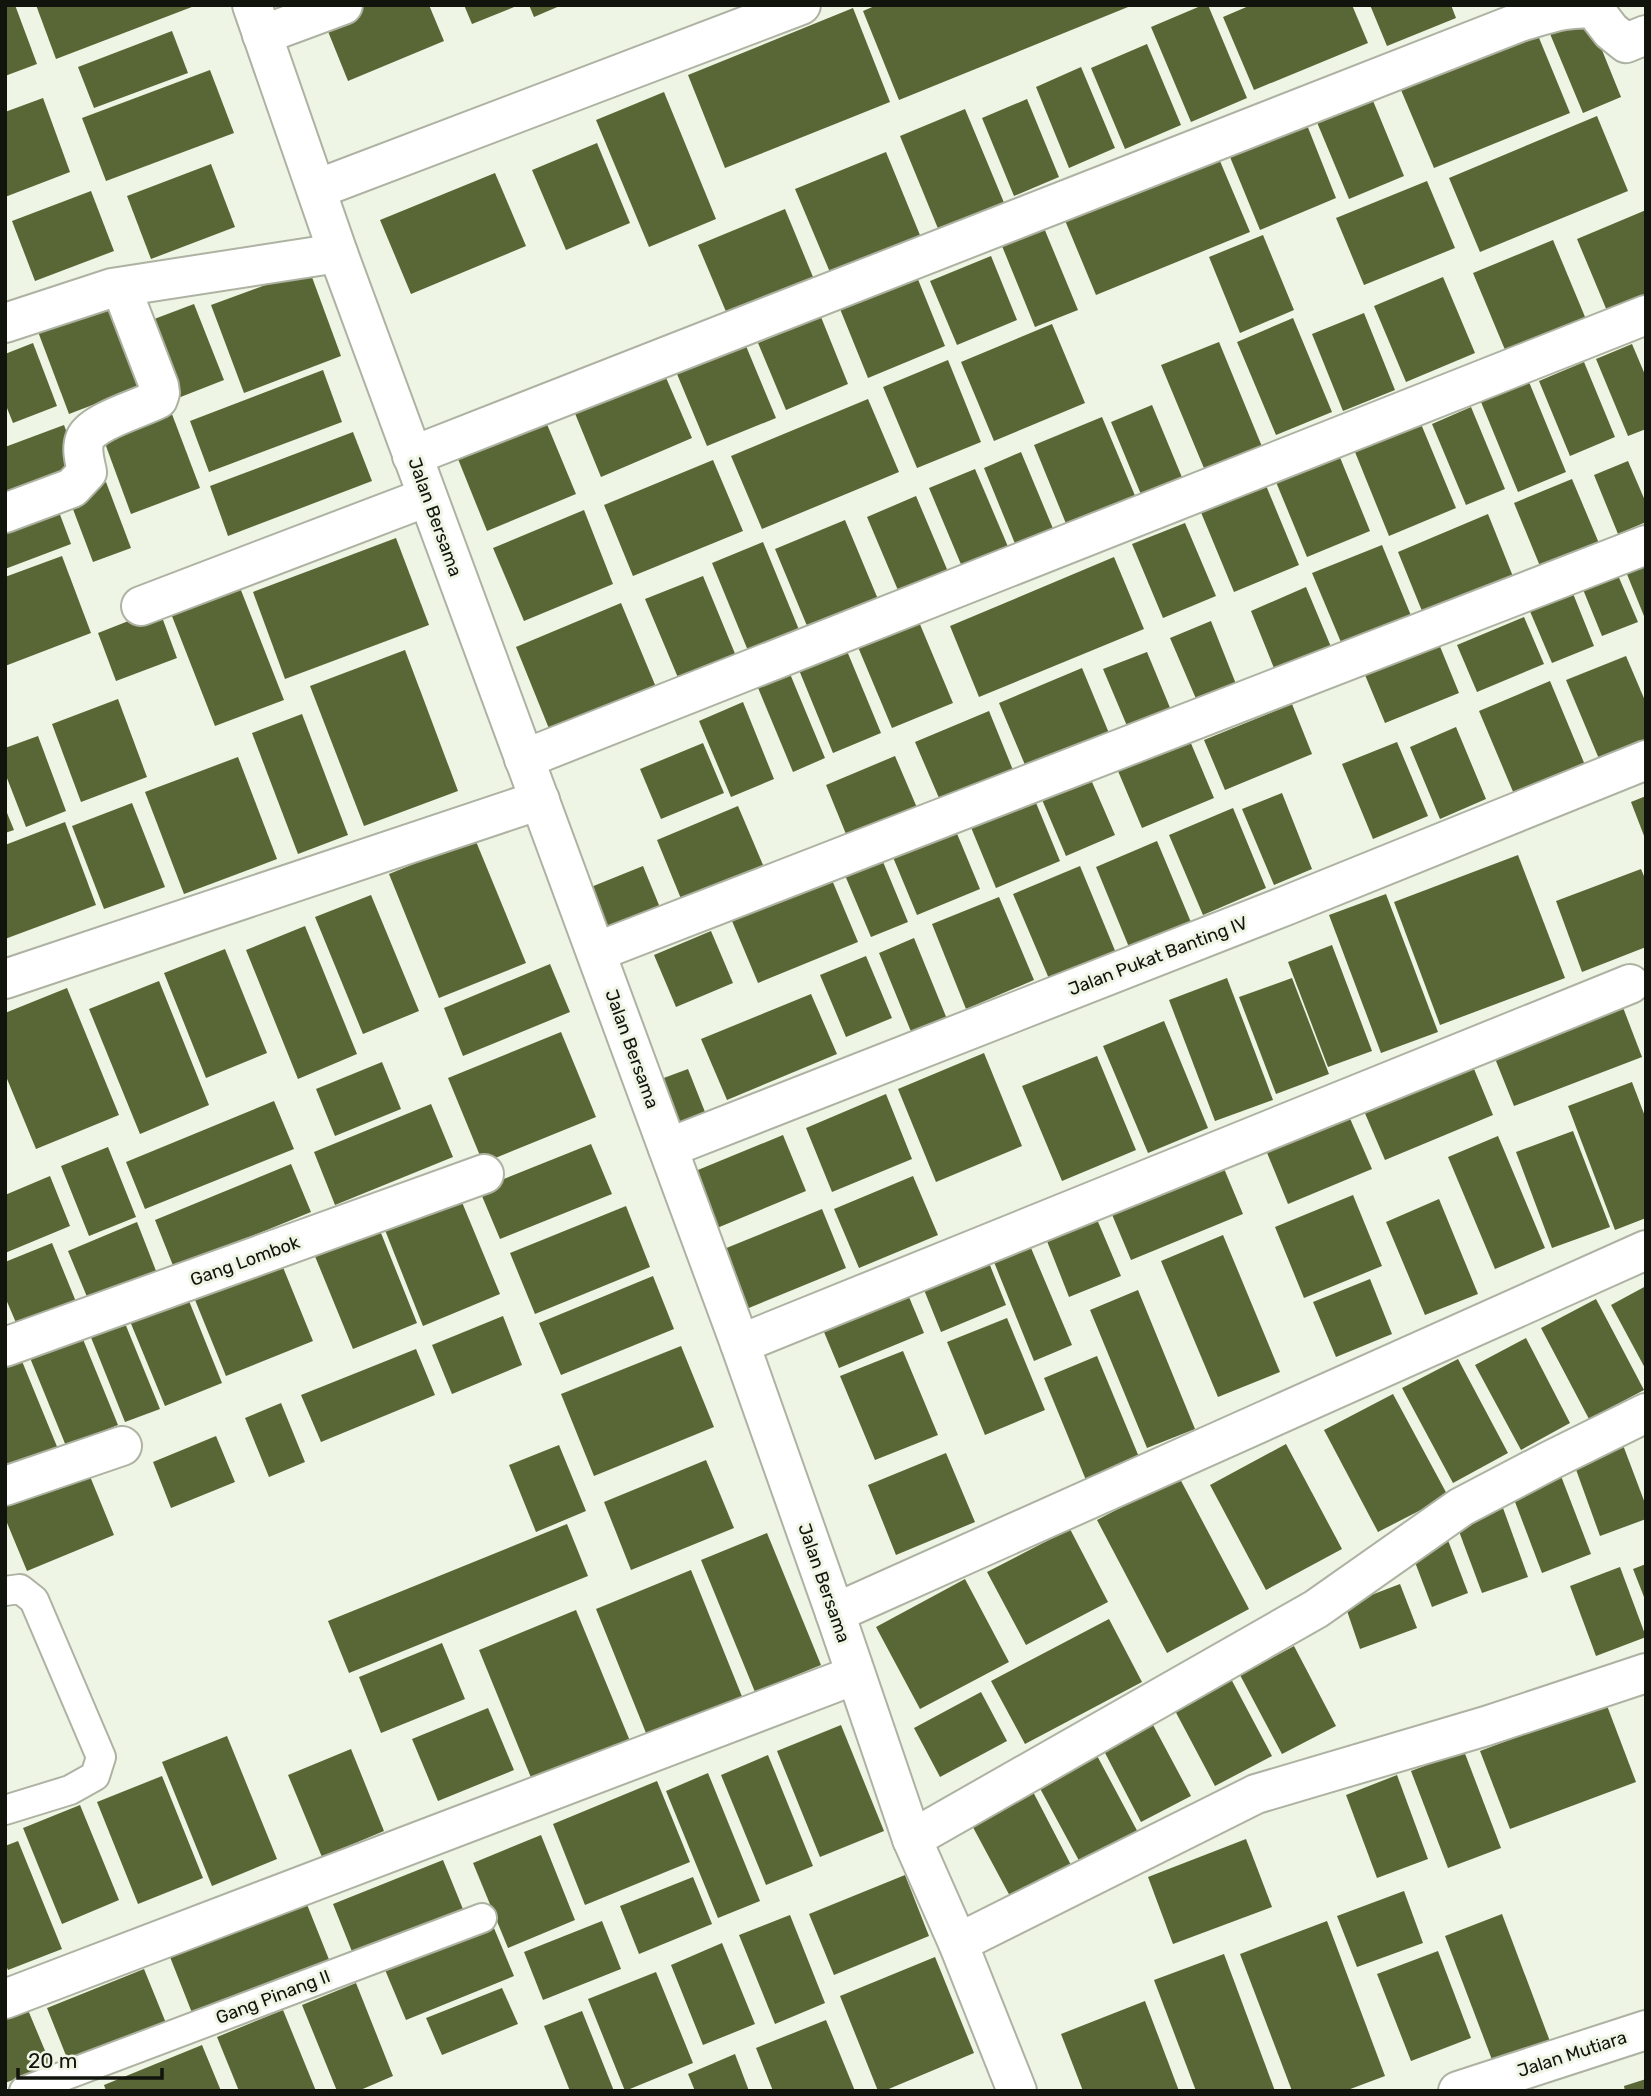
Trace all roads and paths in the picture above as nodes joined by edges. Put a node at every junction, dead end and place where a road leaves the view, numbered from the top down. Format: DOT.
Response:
graph roads {
  1 [pos="343,5"];
  2 [pos="801,5"];
  3 [pos="257,20"];
  4 [pos="1636,39"];
  5 [pos="317,189"];
  6 [pos="338,253"];
  7 [pos="121,287"];
  8 [pos="1646,315"];
  9 [pos="5,323"];
  10 [pos="412,456"];
  11 [pos="427,497"];
  12 [pos="5,513"];
  13 [pos="1646,545"];
  14 [pos="141,606"];
  15 [pos="524,759"];
  16 [pos="1646,760"];
  17 [pos="540,800"];
  18 [pos="596,952"];
  19 [pos="5,979"];
  20 [pos="1630,984"];
  21 [pos="668,1148"];
  22 [pos="484,1174"];
  23 [pos="1646,1250"];
  24 [pos="740,1344"];
  25 [pos="5,1347"];
  26 [pos="1646,1413"];
  27 [pos="122,1446"];
  28 [pos="5,1486"];
  29 [pos="5,1591"];
  30 [pos="835,1613"];
  31 [pos="1646,1673"];
  32 [pos="855,1675"];
  33 [pos="5,1810"];
  34 [pos="912,1839"];
  35 [pos="482,1918"];
  36 [pos="958,1943"];
  37 [pos="5,1999"];
  38 [pos="1646,2030"];
  39 [pos="1007,2088"];
  40 [pos="24,2091"];
  41 [pos="1458,2091"];
  1 -- 3 [label="street"];
  2 -- 5 [label="street"];
  3 -- 5 [label="street, Jalan Bersama"];
  4 -- 10 [label="street"];
  5 -- 6 [label="street, Jalan Bersama"];
  6 -- 7 [label="street"];
  6 -- 10 [label="street, Jalan Bersama"];
  7 -- 9 [label="street"];
  7 -- 12 [label="street"];
  8 -- 15 [label="street"];
  10 -- 11 [label="street, Jalan Bersama"];
  11 -- 14 [label="street"];
  11 -- 15 [label="street, Jalan Bersama"];
  13 -- 18 [label="street"];
  15 -- 17 [label="street, Jalan Bersama"];
  16 -- 21 [label="street, Jalan Pukat Banting IV"];
  17 -- 18 [label="street, Jalan Bersama"];
  17 -- 19 [label="street"];
  18 -- 21 [label="street, Jalan Bersama"];
  20 -- 24 [label="street"];
  21 -- 24 [label="street, Jalan Bersama"];
  22 -- 25 [label="street, Gang Lombok"];
  23 -- 30 [label="street"];
  24 -- 30 [label="street, Jalan Bersama"];
  26 -- 34 [label="street"];
  27 -- 28 [label="street"];
  29 -- 33 [label="lane"];
  30 -- 32 [label="street, Jalan Bersama"];
  31 -- 36 [label="street"];
  32 -- 34 [label="street, Jalan Bersama"];
  32 -- 37 [label="street"];
  34 -- 36 [label="street, Jalan Bersama"];
  35 -- 40 [label="lane, Gang Pinang II"];
  36 -- 39 [label="street, Jalan Bersama"];
  38 -- 41 [label="street, Jalan Mutiara"];
}
